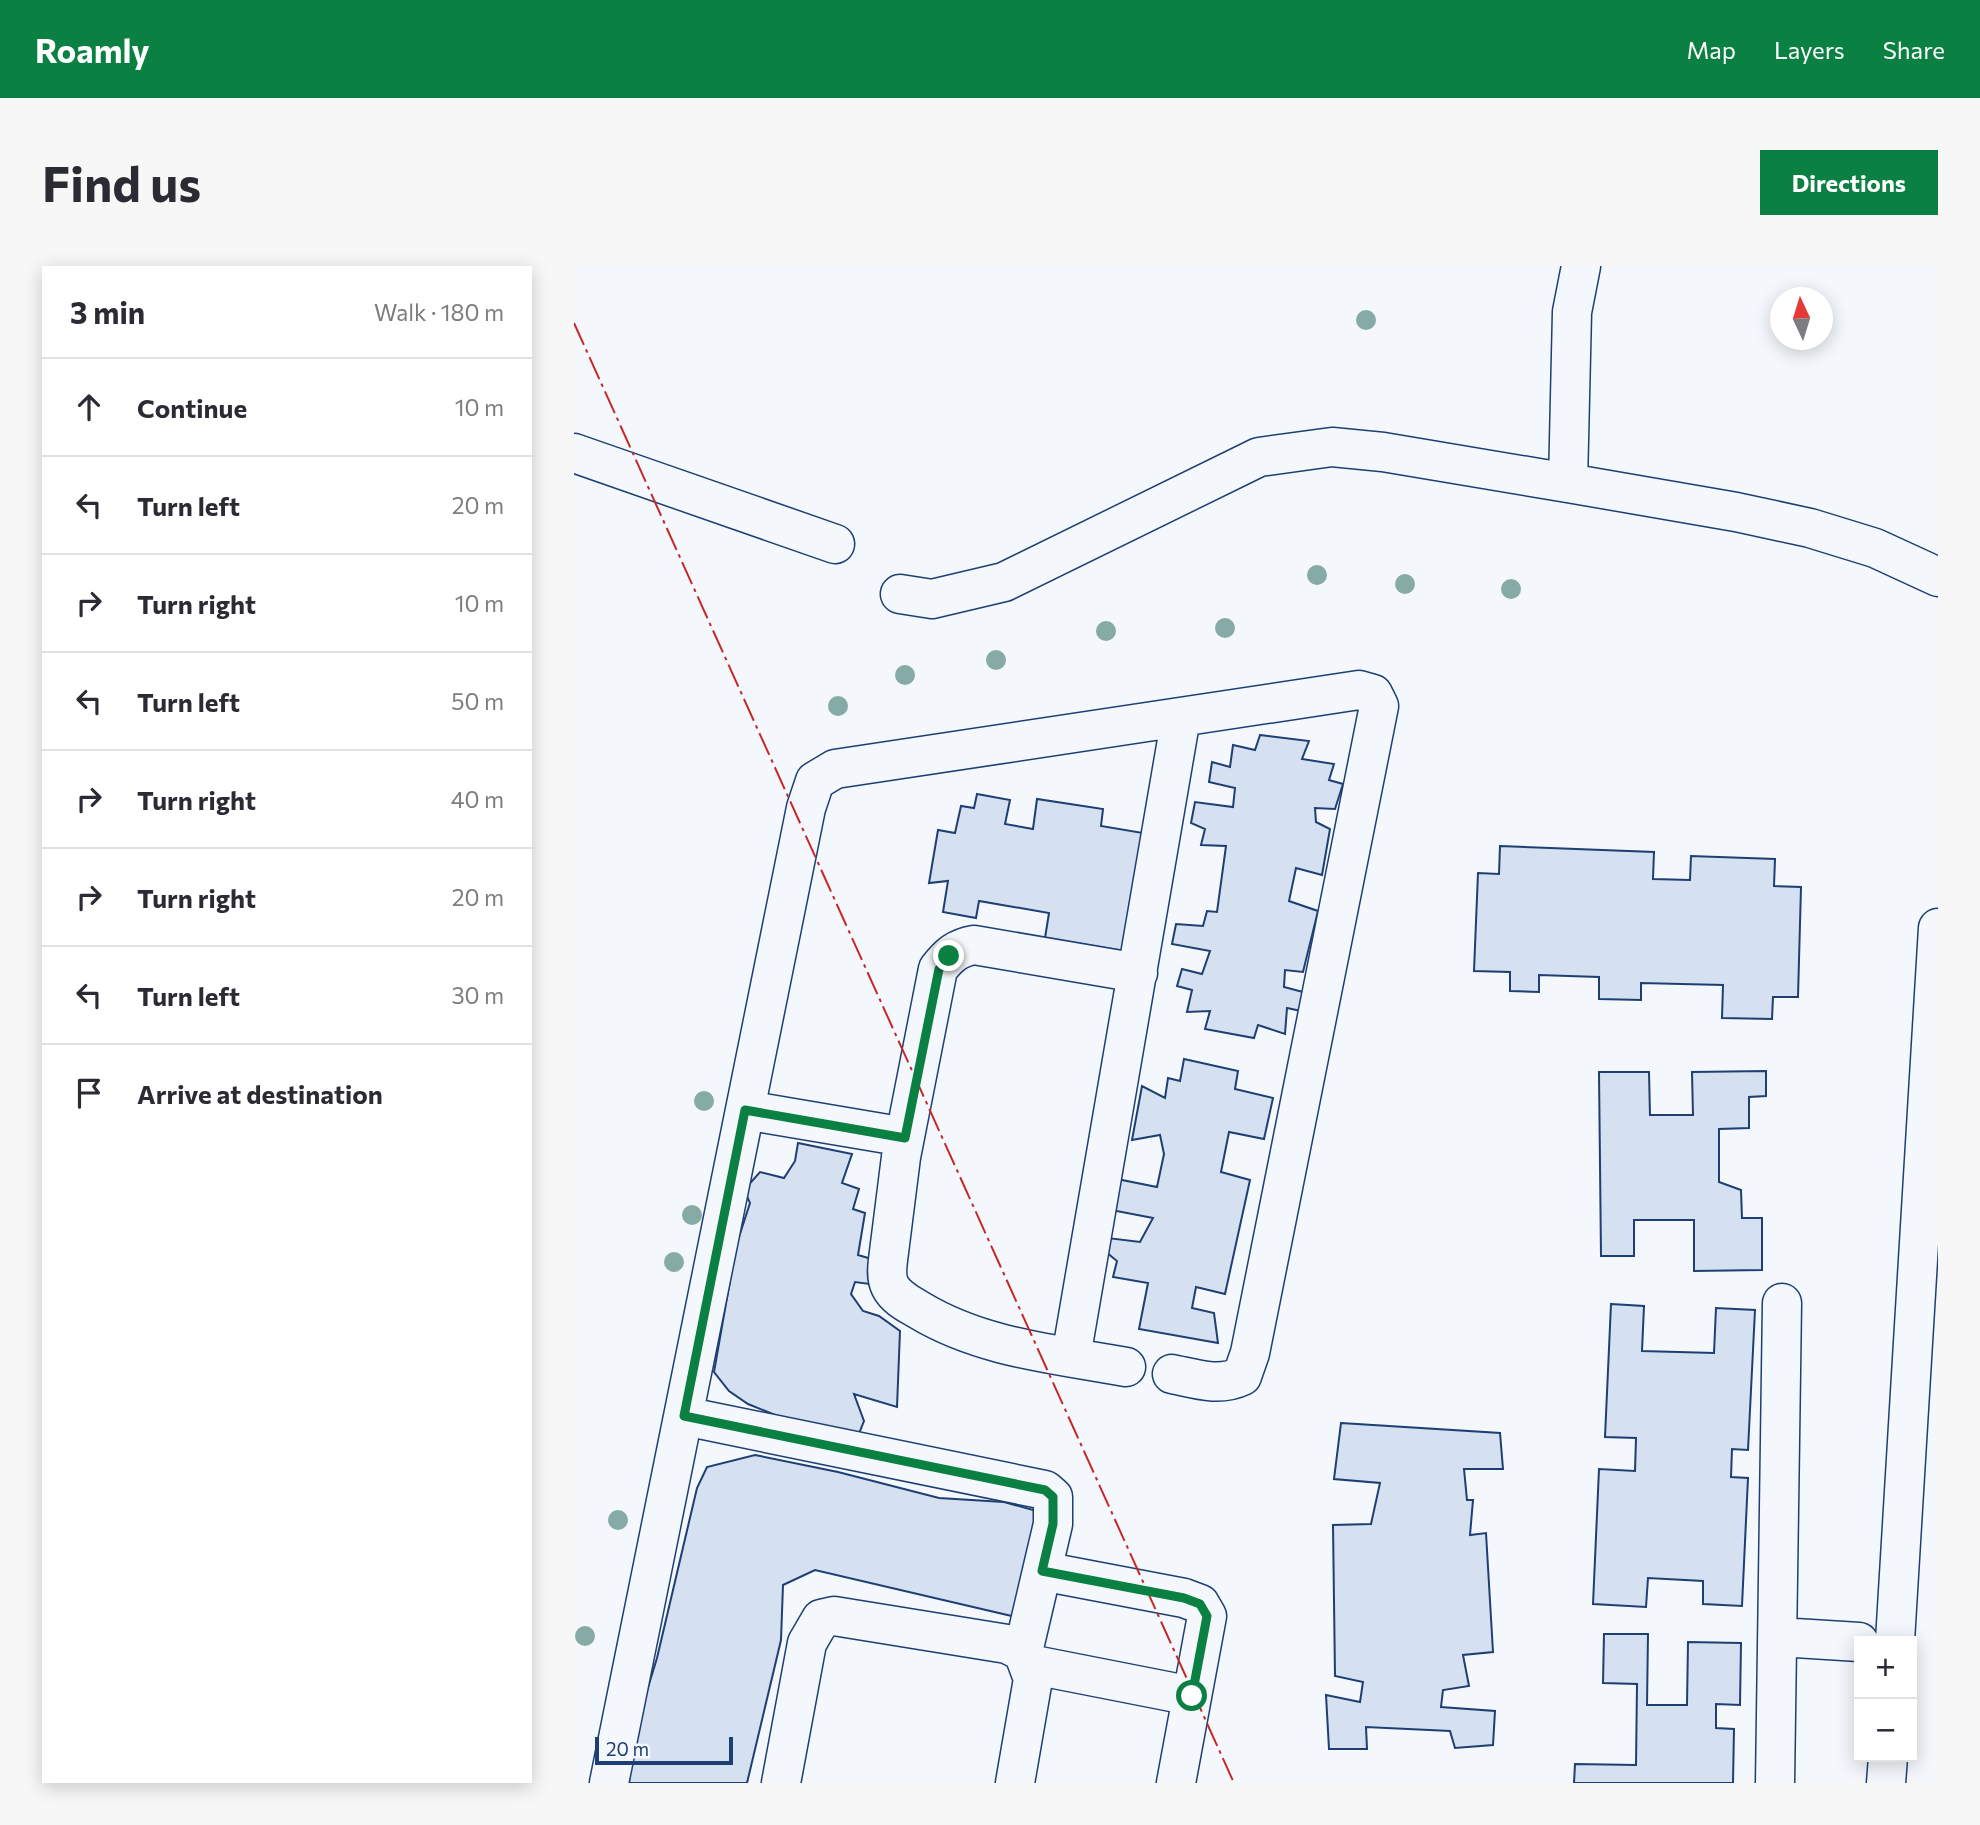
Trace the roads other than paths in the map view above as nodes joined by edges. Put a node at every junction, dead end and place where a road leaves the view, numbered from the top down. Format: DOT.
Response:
graph roads {
  1 [pos="1581,266"];
  2 [pos="574,453"];
  3 [pos="1568,483"];
  4 [pos="835,544"];
  5 [pos="1938,577"];
  6 [pos="900,594"];
  7 [pos="1181,717"];
  8 [pos="1938,928"];
  9 [pos="1138,973"];
  10 [pos="745,1110"];
  11 [pos="905,1138"];
  12 [pos="1782,1303"];
  13 [pos="1070,1357"];
  14 [pos="1126,1367"];
  15 [pos="1172,1374"];
  16 [pos="684,1416"];
  17 [pos="1042,1571"];
  18 [pos="1895,1636"];
  19 [pos="1779,1637"];
  20 [pos="1854,1642"];
  21 [pos="1026,1658"];
  22 [pos="1192,1696"];
  23 [pos="1888,1762"];
  24 [pos="609,1783"];
  25 [pos="780,1783"];
  26 [pos="1015,1783"];
  27 [pos="1176,1783"];
  28 [pos="1775,1783"];
  29 [pos="1886,1783"];
  1 -- 3 [label="street"];
  2 -- 4 [label="street"];
  3 -- 5 [label="street"];
  3 -- 6 [label="street"];
  7 -- 9 [label="street"];
  7 -- 10 [label="street"];
  7 -- 15 [label="street"];
  8 -- 18 [label="street"];
  9 -- 11 [label="street"];
  9 -- 13 [label="street"];
  10 -- 11 [label="street"];
  10 -- 16 [label="street"];
  11 -- 13 [label="street"];
  12 -- 19 [label="street"];
  13 -- 14 [label="street"];
  16 -- 17 [label="street"];
  16 -- 24 [label="street"];
  17 -- 21 [label="street"];
  17 -- 22 [label="street"];
  19 -- 20 [label="street"];
  19 -- 28 [label="street"];
  21 -- 22 [label="street"];
  21 -- 25 [label="street"];
  21 -- 26 [label="street"];
  22 -- 27 [label="street"];
  23 -- 29 [label="street"];
}
